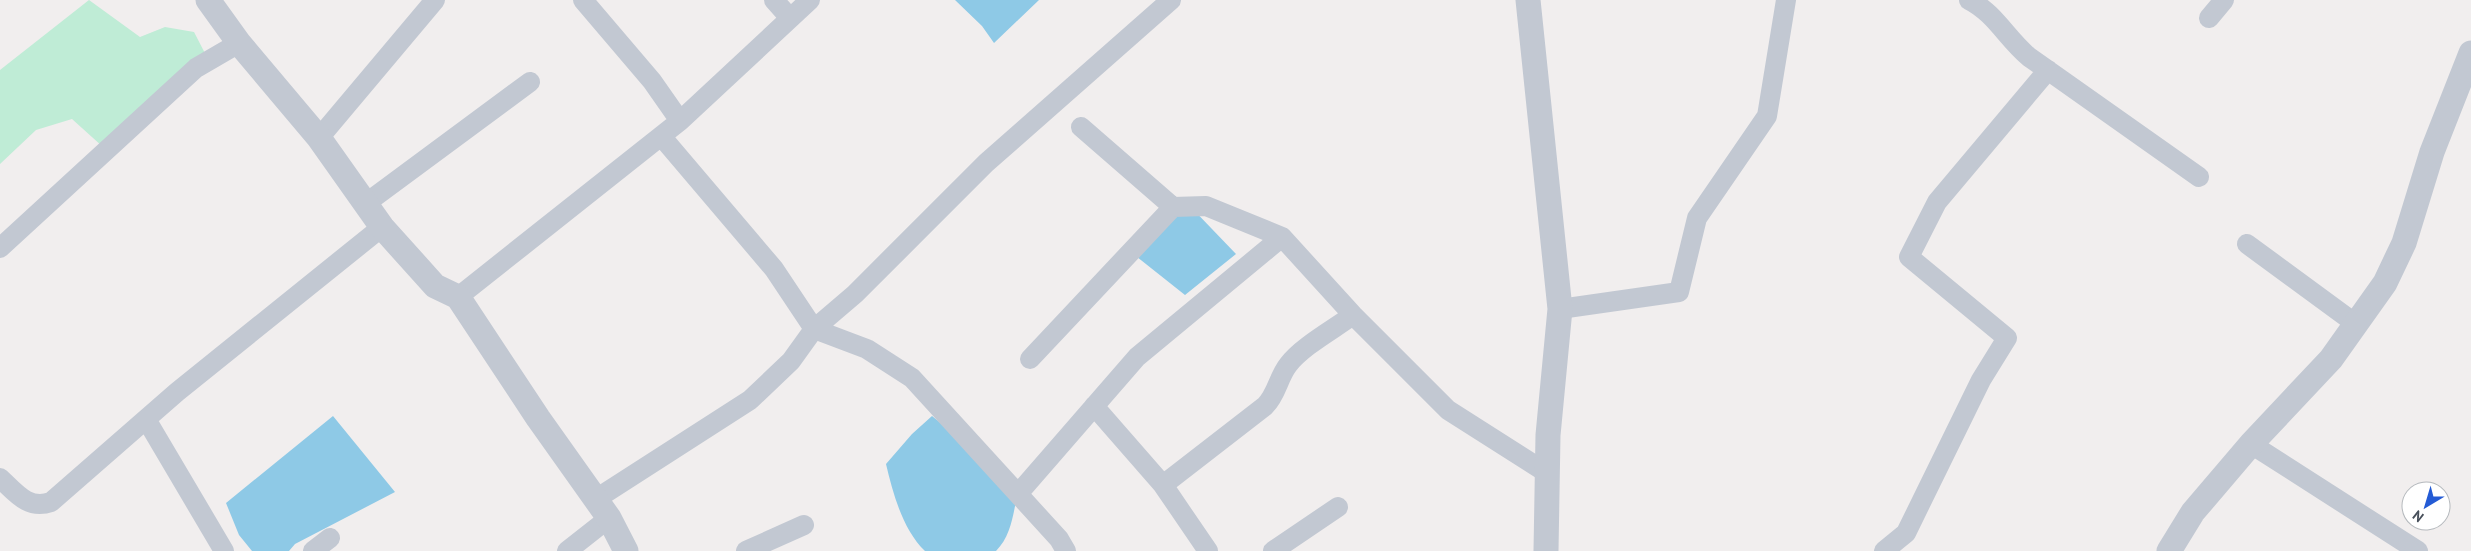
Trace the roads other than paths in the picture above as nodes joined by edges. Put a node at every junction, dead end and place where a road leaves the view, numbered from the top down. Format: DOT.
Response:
graph roads {
  1 [pos="208,0"];
  2 [pos="435,0"];
  3 [pos="583,0"];
  4 [pos="774,0"];
  5 [pos="810,0"];
  6 [pos="1172,0"];
  7 [pos="1528,0"];
  8 [pos="1786,0"];
  9 [pos="1969,0"];
  10 [pos="2224,0"];
  11 [pos="790,18"];
  12 [pos="2209,18"];
  13 [pos="239,43"];
  14 [pos="2471,53"];
  15 [pos="2048,70"];
  16 [pos="530,82"];
  17 [pos="680,121"];
  18 [pos="1081,127"];
  19 [pos="661,136"];
  20 [pos="319,138"];
  21 [pos="2199,177"];
  22 [pos="365,204"];
  23 [pos="1173,207"];
  24 [pos="382,227"];
  25 [pos="1282,237"];
  26 [pos="2248,244"];
  27 [pos="0,248"];
  28 [pos="458,297"];
  29 [pos="1560,309"];
  30 [pos="1353,316"];
  31 [pos="2356,324"];
  32 [pos="814,329"];
  33 [pos="1030,359"];
  34 [pos="1094,406"];
  35 [pos="146,420"];
  36 [pos="2250,444"];
  37 [pos="1547,473"];
  38 [pos="0,478"];
  39 [pos="1163,485"];
  40 [pos="1018,494"];
  41 [pos="1338,507"];
  42 [pos="602,508"];
  43 [pos="804,525"];
  44 [pos="330,538"];
  45 [pos="2411,549"];
  46 [pos="224,551"];
  47 [pos="313,551"];
  48 [pos="567,551"];
  49 [pos="626,551"];
  50 [pos="746,551"];
  51 [pos="1066,551"];
  52 [pos="1208,551"];
  53 [pos="1273,551"];
  54 [pos="1546,551"];
  55 [pos="1884,551"];
  56 [pos="2169,551"];
  1 -- 13 [label="street"];
  2 -- 20 [label="street"];
  3 -- 17 [label="street"];
  4 -- 11 [label="street"];
  5 -- 11 [label="street"];
  6 -- 32 [label="street"];
  7 -- 29 [label="street"];
  8 -- 29 [label="street"];
  9 -- 15 [label="street"];
  10 -- 12 [label="street"];
  11 -- 17 [label="street"];
  13 -- 20 [label="street"];
  13 -- 27 [label="street"];
  14 -- 31 [label="street"];
  15 -- 21 [label="street"];
  15 -- 55 [label="street"];
  16 -- 22 [label="street"];
  17 -- 19 [label="street"];
  18 -- 23 [label="street"];
  19 -- 28 [label="street"];
  19 -- 32 [label="street"];
  20 -- 22 [label="street"];
  22 -- 24 [label="street"];
  23 -- 25 [label="street"];
  23 -- 33 [label="street"];
  24 -- 28 [label="street"];
  24 -- 35 [label="street"];
  25 -- 30 [label="street"];
  25 -- 34 [label="street"];
  26 -- 31 [label="street"];
  28 -- 42 [label="street"];
  29 -- 37 [label="street"];
  30 -- 37 [label="street"];
  30 -- 39 [label="street"];
  31 -- 36 [label="street"];
  32 -- 40 [label="street"];
  32 -- 42 [label="street"];
  34 -- 39 [label="street"];
  34 -- 40 [label="street"];
  35 -- 38 [label="street"];
  35 -- 46 [label="street"];
  36 -- 45 [label="street"];
  36 -- 56 [label="street"];
  37 -- 54 [label="street"];
  39 -- 52 [label="street"];
  40 -- 51 [label="street"];
  41 -- 53 [label="street"];
  42 -- 48 [label="street"];
  42 -- 49 [label="street"];
  43 -- 50 [label="street"];
  44 -- 47 [label="street"];
}
